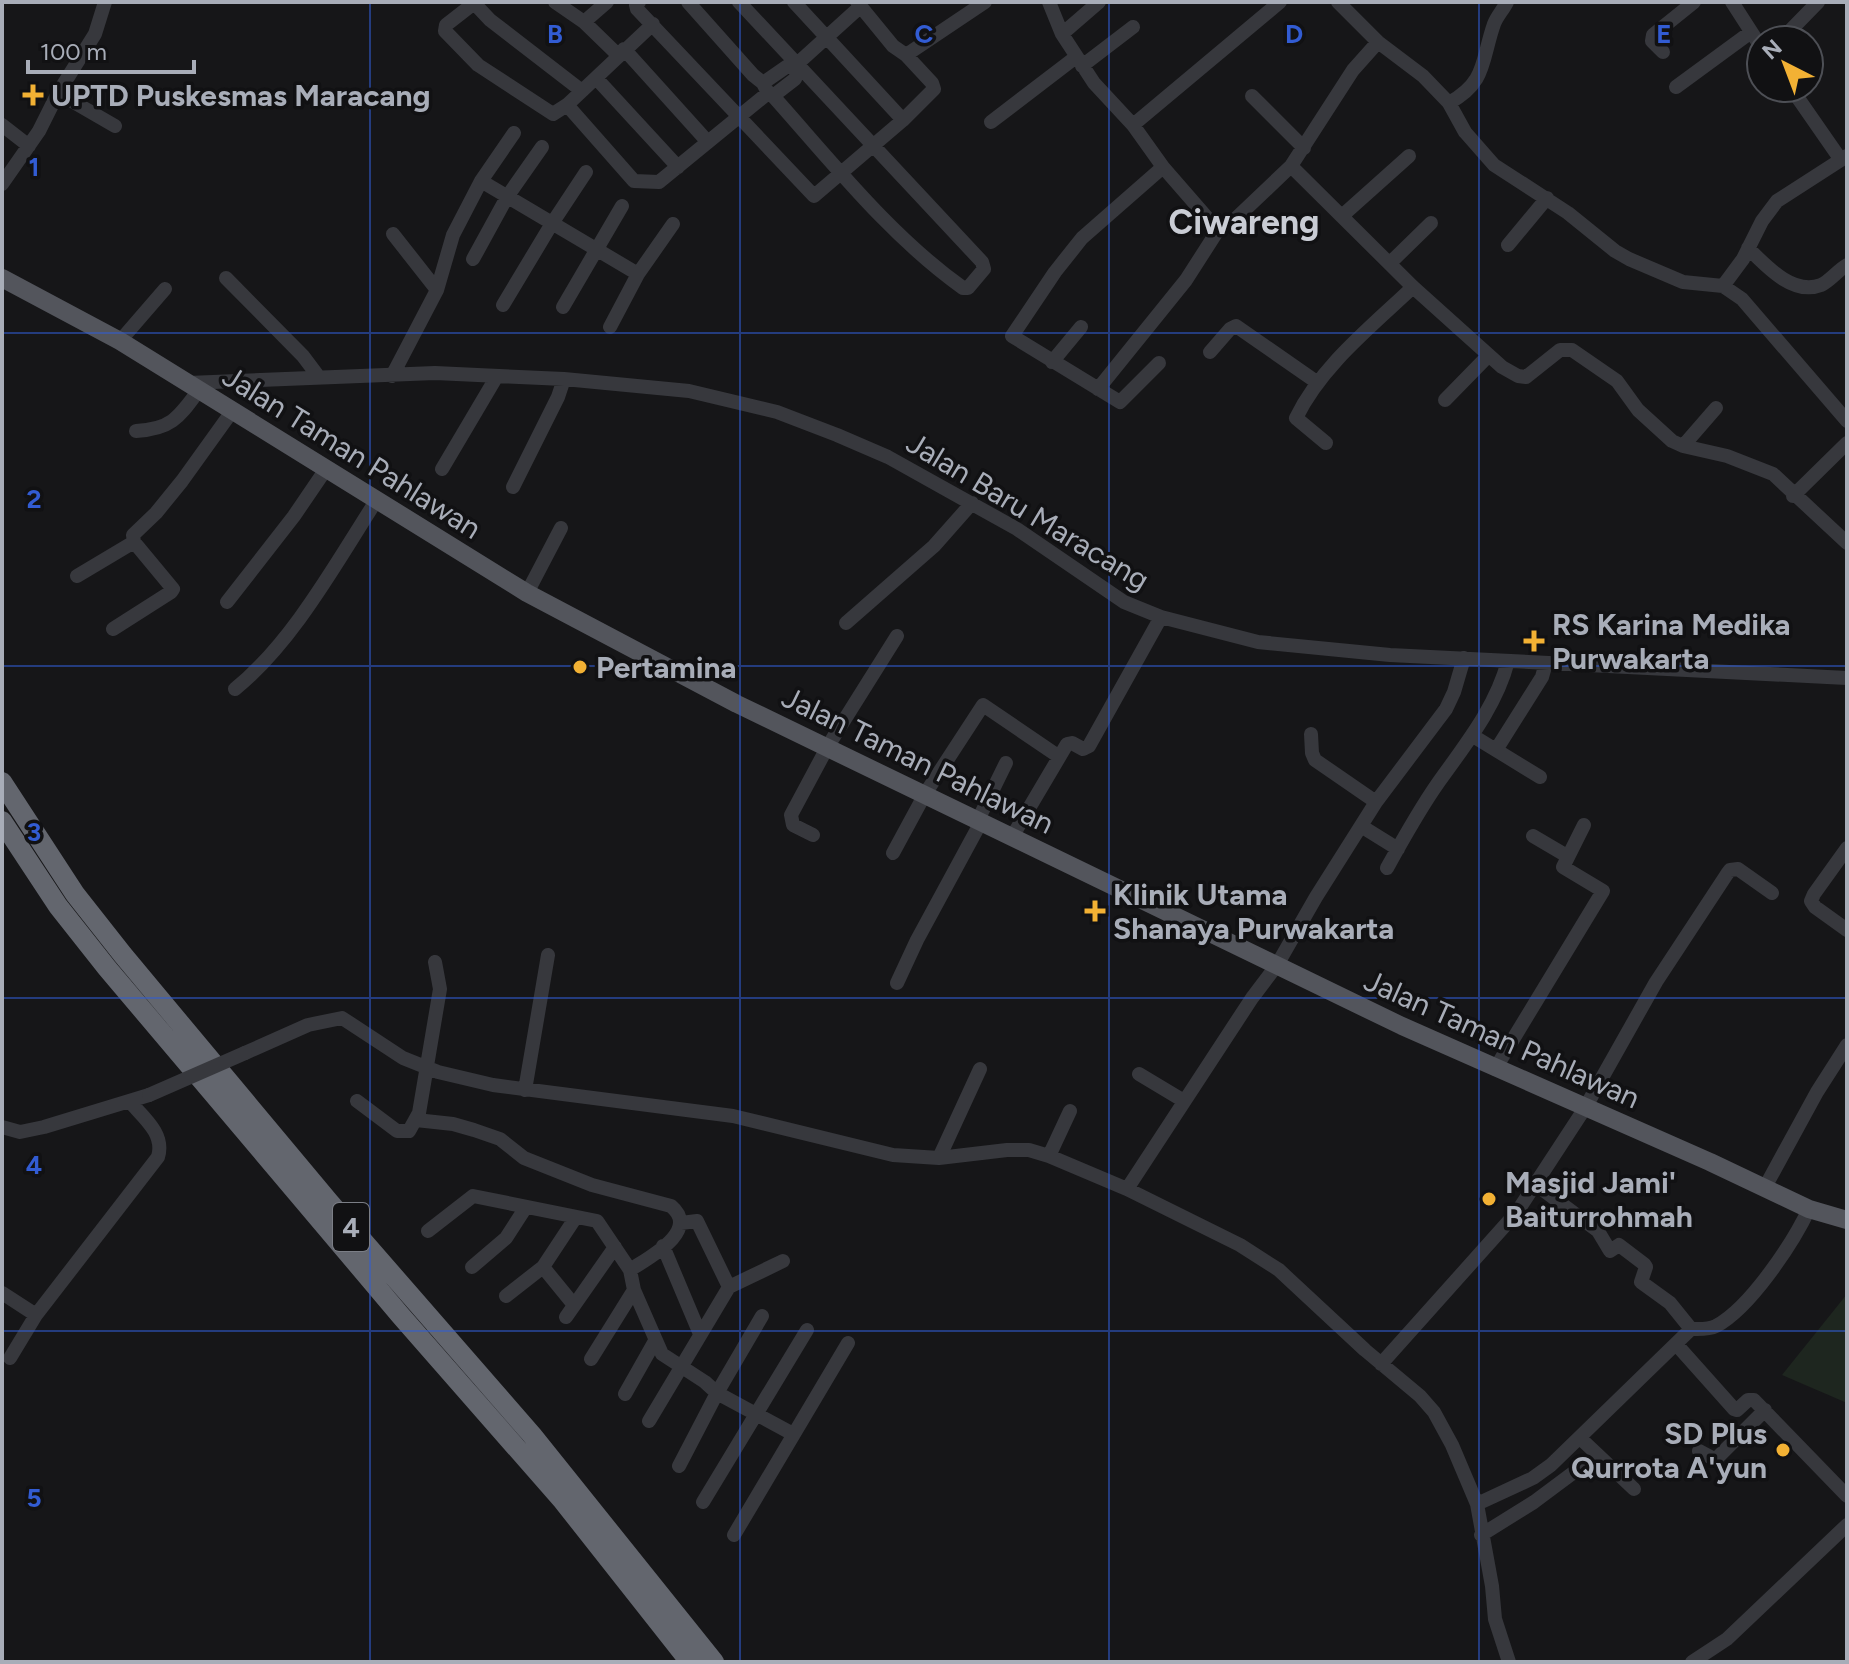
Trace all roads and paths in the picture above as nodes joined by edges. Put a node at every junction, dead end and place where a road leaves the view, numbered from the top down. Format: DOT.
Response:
graph roads {
  1 [pos="105,2"];
  2 [pos="555,2"];
  3 [pos="607,2"];
  4 [pos="639,2"];
  5 [pos="688,2"];
  6 [pos="739,2"];
  7 [pos="794,2"];
  8 [pos="985,2"];
  9 [pos="1049,2"];
  10 [pos="1099,2"];
  11 [pos="1280,2"];
  12 [pos="1507,2"];
  13 [pos="1694,2"];
  14 [pos="1732,2"];
  15 [pos="1818,2"];
  16 [pos="473,3"];
  17 [pos="859,4"];
  18 [pos="1345,4"];
  19 [pos="584,22"];
  20 [pos="653,24"];
  21 [pos="1746,24"];
  22 [pos="1797,24"];
  23 [pos="1133,27"];
  24 [pos="1062,34"];
  25 [pos="1745,36"];
  26 [pos="827,38"];
  27 [pos="1378,42"];
  28 [pos="621,52"];
  29 [pos="1663,52"];
  30 [pos="906,55"];
  31 [pos="1079,62"];
  32 [pos="796,66"];
  33 [pos="596,78"];
  34 [pos="1676,87"];
  35 [pos="582,91"];
  36 [pos="768,91"];
  37 [pos="58,93"];
  38 [pos="1252,96"];
  39 [pos="1449,103"];
  40 [pos="1803,104"];
  41 [pos="567,105"];
  42 [pos="738,117"];
  43 [pos="903,120"];
  44 [pos="991,122"];
  45 [pos="2,125"];
  46 [pos="1133,125"];
  47 [pos="115,126"];
  48 [pos="514,133"];
  49 [pos="707,141"];
  50 [pos="29,146"];
  51 [pos="542,147"];
  52 [pos="873,147"];
  53 [pos="1304,148"];
  54 [pos="1409,156"];
  55 [pos="1844,158"];
  56 [pos="1291,166"];
  57 [pos="678,167"];
  58 [pos="1163,167"];
  59 [pos="586,172"];
  60 [pos="842,173"];
  61 [pos="481,181"];
  62 [pos="2,184"];
  63 [pos="507,197"];
  64 [pos="1547,198"];
  65 [pos="622,206"];
  66 [pos="1343,215"];
  67 [pos="1431,223"];
  68 [pos="673,224"];
  69 [pos="551,225"];
  70 [pos="1220,227"];
  71 [pos="393,234"];
  72 [pos="1508,245"];
  73 [pos="1748,248"];
  74 [pos="594,250"];
  75 [pos="473,259"];
  76 [pos="1390,263"];
  77 [pos="1847,265"];
  78 [pos="638,274"];
  79 [pos="2,278"];
  80 [pos="226,278"];
  81 [pos="1723,286"];
  82 [pos="1413,287"];
  83 [pos="165,289"];
  84 [pos="437,290"];
  85 [pos="503,305"];
  86 [pos="563,307"];
  87 [pos="610,327"];
  88 [pos="1081,327"];
  89 [pos="120,341"];
  90 [pos="1210,352"];
  91 [pos="1488,356"];
  92 [pos="1052,362"];
  93 [pos="1159,363"];
  94 [pos="318,376"];
  95 [pos="392,376"];
  96 [pos="497,376"];
  97 [pos="564,379"];
  98 [pos="228,381"];
  99 [pos="1318,383"];
  100 [pos="194,386"];
  101 [pos="1098,389"];
  102 [pos="1445,400"];
  103 [pos="226,406"];
  104 [pos="1716,408"];
  105 [pos="1847,421"];
  106 [pos="136,431"];
  107 [pos="1326,443"];
  108 [pos="1847,443"];
  109 [pos="1683,446"];
  110 [pos="326,469"];
  111 [pos="442,469"];
  112 [pos="513,487"];
  113 [pos="1793,496"];
  114 [pos="376,501"];
  115 [pos="972,503"];
  116 [pos="561,528"];
  117 [pos="134,542"];
  118 [pos="1847,543"];
  119 [pos="77,576"];
  120 [pos="527,593"];
  121 [pos="227,602"];
  122 [pos="1161,617"];
  123 [pos="846,623"];
  124 [pos="113,629"];
  125 [pos="897,636"];
  126 [pos="1464,658"];
  127 [pos="1508,661"];
  128 [pos="1546,663"];
  129 [pos="1847,678"];
  130 [pos="235,689"];
  131 [pos="1311,734"];
  132 [pos="1473,736"];
  133 [pos="828,746"];
  134 [pos="1496,750"];
  135 [pos="1058,756"];
  136 [pos="1006,763"];
  137 [pos="1540,777"];
  138 [pos="2,782"];
  139 [pos="925,794"];
  140 [pos="1376,802"];
  141 [pos="2,821"];
  142 [pos="979,821"];
  143 [pos="1584,825"];
  144 [pos="1361,826"];
  145 [pos="813,835"];
  146 [pos="1533,836"];
  147 [pos="1012,837"];
  148 [pos="1847,848"];
  149 [pos="1398,849"];
  150 [pos="893,853"];
  151 [pos="1567,856"];
  152 [pos="1387,868"];
  153 [pos="1772,893"];
  154 [pos="1847,930"];
  155 [pos="548,955"];
  156 [pos="435,962"];
  157 [pos="1277,965"];
  158 [pos="897,983"];
  159 [pos="1847,1045"];
  160 [pos="425,1067"];
  161 [pos="980,1069"];
  162 [pos="1495,1069"];
  163 [pos="1139,1074"];
  164 [pos="525,1090"];
  165 [pos="357,1101"];
  166 [pos="1184,1101"];
  167 [pos="130,1102"];
  168 [pos="1585,1108"];
  169 [pos="1070,1111"];
  170 [pos="416,1120"];
  171 [pos="2,1127"];
  172 [pos="1049,1156"];
  173 [pos="939,1158"];
  174 [pos="1535,1184"];
  175 [pos="1127,1189"];
  176 [pos="1764,1189"];
  177 [pos="526,1207"];
  178 [pos="1809,1209"];
  179 [pos="576,1217"];
  180 [pos="1847,1220"];
  181 [pos="681,1223"];
  182 [pos="428,1231"];
  183 [pos="663,1246"];
  184 [pos="615,1247"];
  185 [pos="783,1261"];
  186 [pos="472,1267"];
  187 [pos="543,1267"];
  188 [pos="630,1270"];
  189 [pos="729,1287"];
  190 [pos="634,1290"];
  191 [pos="2,1293"];
  192 [pos="506,1296"];
  193 [pos="36,1315"];
  194 [pos="762,1316"];
  195 [pos="1691,1329"];
  196 [pos="807,1330"];
  197 [pos="700,1334"];
  198 [pos="655,1341"];
  199 [pos="848,1343"];
  200 [pos="1676,1344"];
  201 [pos="10,1358"];
  202 [pos="591,1359"];
  203 [pos="1381,1364"];
  204 [pos="681,1367"];
  205 [pos="717,1393"];
  206 [pos="625,1394"];
  207 [pos="1765,1410"];
  208 [pos="755,1412"];
  209 [pos="649,1421"];
  210 [pos="793,1434"];
  211 [pos="1580,1438"];
  212 [pos="1699,1451"];
  213 [pos="1597,1455"];
  214 [pos="679,1466"];
  215 [pos="1634,1489"];
  216 [pos="1847,1496"];
  217 [pos="703,1502"];
  218 [pos="1477,1504"];
  219 [pos="1847,1525"];
  220 [pos="734,1535"];
  221 [pos="1481,1535"];
  222 [pos="690,1662"];
  223 [pos="714,1662"];
  224 [pos="1509,1662"];
  225 [pos="1692,1662"];
  1 -- 37 [label="street"];
  2 -- 19 [label="street"];
  3 -- 19 [label="street"];
  4 -- 20 [label="street"];
  5 -- 36 [label="street"];
  6 -- 32 [label="street"];
  7 -- 26 [label="street"];
  8 -- 30 [label="street"];
  9 -- 24 [label="street"];
  10 -- 24 [label="street"];
  11 -- 46 [label="street"];
  12 -- 39 [label="street"];
  13 -- 29 [label="street"];
  14 -- 21 [label="street"];
  15 -- 22 [label="street"];
  16 -- 35 [label="street"];
  16 -- 41 [label="street"];
  17 -- 26 [label="street"];
  17 -- 30 [label="street"];
  18 -- 27 [label="street"];
  19 -- 28 [label="street"];
  20 -- 28 [label="street"];
  20 -- 42 [label="street"];
  23 -- 31 [label="street"];
  24 -- 31 [label="street"];
  25 -- 34 [label="street"];
  26 -- 32 [label="street"];
  26 -- 43 [label="street"];
  27 -- 39 [label="street"];
  27 -- 53 [label="street"];
  28 -- 33 [label="street"];
  28 -- 49 [label="street"];
  30 -- 43 [label="street"];
  31 -- 44 [label="street"];
  31 -- 46 [label="street"];
  32 -- 36 [label="street"];
  32 -- 52 [label="street"];
  33 -- 35 [label="street"];
  33 -- 57 [label="street"];
  35 -- 41 [label="street"];
  36 -- 42 [label="street"];
  36 -- 60 [label="street"];
  37 -- 47 [label="street"];
  37 -- 50 [label="street"];
  38 -- 53 [label="street"];
  39 -- 64 [label="street"];
  40 -- 55 [label="street"];
  41 -- 57 [label="street"];
  42 -- 49 [label="street"];
  42 -- 60 [label="street"];
  43 -- 52 [label="street"];
  45 -- 50 [label="street"];
  46 -- 58 [label="street"];
  48 -- 61 [label="street"];
  49 -- 57 [label="street"];
  50 -- 62 [label="street"];
  51 -- 63 [label="street"];
  52 -- 60 [label="street"];
  52 -- 60 [label="street"];
  53 -- 56 [label="street"];
  54 -- 66 [label="street"];
  55 -- 73 [label="street"];
  56 -- 66 [label="street"];
  56 -- 70 [label="street"];
  58 -- 70 [label="street"];
  58 -- 92 [label="street"];
  59 -- 69 [label="street"];
  61 -- 63 [label="street"];
  61 -- 84 [label="street"];
  63 -- 69 [label="street"];
  63 -- 75 [label="street"];
  64 -- 72 [label="street"];
  64 -- 81 [label="street"];
  65 -- 74 [label="street"];
  66 -- 76 [label="street"];
  67 -- 76 [label="street"];
  68 -- 78 [label="street"];
  69 -- 74 [label="street"];
  69 -- 85 [label="street"];
  70 -- 101 [label="street"];
  71 -- 84 [label="street"];
  73 -- 77 [label="street"];
  73 -- 81 [label="street"];
  74 -- 78 [label="street"];
  74 -- 86 [label="street"];
  76 -- 82 [label="street"];
  78 -- 87 [label="street"];
  79 -- 89 [label="main road, Jalan Taman Pahlawan"];
  80 -- 94 [label="street"];
  81 -- 105 [label="street"];
  82 -- 91 [label="street"];
  82 -- 99 [label="street"];
  83 -- 89 [label="street"];
  84 -- 95 [label="street"];
  88 -- 92 [label="street"];
  89 -- 100 [label="main road, Jalan Taman Pahlawan"];
  90 -- 99 [label="street"];
  91 -- 102 [label="street"];
  91 -- 109 [label="street"];
  92 -- 101 [label="street"];
  93 -- 101 [label="street"];
  94 -- 95 [label="street, Jalan Baru Maracang"];
  94 -- 98 [label="street, Jalan Baru Maracang"];
  95 -- 96 [label="street, Jalan Baru Maracang"];
  96 -- 97 [label="street, Jalan Baru Maracang"];
  96 -- 111 [label="street"];
  97 -- 112 [label="street"];
  97 -- 115 [label="street, Jalan Baru Maracang"];
  98 -- 100 [label="street, Jalan Baru Maracang"];
  98 -- 103 [label="street"];
  99 -- 107 [label="street"];
  100 -- 103 [label="main road, Jalan Taman Pahlawan"];
  100 -- 106 [label="street"];
  103 -- 110 [label="main road, Jalan Taman Pahlawan"];
  103 -- 117 [label="street"];
  104 -- 109 [label="street"];
  108 -- 113 [label="street"];
  109 -- 113 [label="street"];
  110 -- 114 [label="main road, Jalan Taman Pahlawan"];
  110 -- 121 [label="street"];
  113 -- 118 [label="street"];
  114 -- 120 [label="main road, Jalan Taman Pahlawan"];
  114 -- 130 [label="street"];
  115 -- 122 [label="street, Jalan Baru Maracang"];
  115 -- 123 [label="street"];
  116 -- 120 [label="street"];
  117 -- 119 [label="street"];
  117 -- 124 [label="street"];
  120 -- 133 [label="main road, Jalan Taman Pahlawan"];
  122 -- 126 [label="street, Jalan Baru Maracang"];
  122 -- 135 [label="street"];
  125 -- 133 [label="street"];
  126 -- 127 [label="street, Jalan Baru Maracang"];
  126 -- 140 [label="street"];
  127 -- 128 [label="street, Jalan Baru Maracang"];
  127 -- 132 [label="street"];
  128 -- 129 [label="street, Jalan Baru Maracang"];
  128 -- 134 [label="street"];
  131 -- 140 [label="street"];
  132 -- 134 [label="street"];
  132 -- 149 [label="street"];
  133 -- 139 [label="main road, Jalan Taman Pahlawan"];
  133 -- 145 [label="street"];
  134 -- 137 [label="street"];
  135 -- 139 [label="street"];
  135 -- 147 [label="street"];
  136 -- 142 [label="street"];
  138 -- 223 [label="highway, 4"];
  139 -- 142 [label="main road, Jalan Taman Pahlawan"];
  139 -- 150 [label="street"];
  140 -- 144 [label="street"];
  141 -- 222 [label="highway, 4"];
  142 -- 147 [label="main road, Jalan Taman Pahlawan"];
  142 -- 158 [label="street"];
  143 -- 151 [label="street"];
  144 -- 149 [label="street"];
  144 -- 157 [label="street"];
  146 -- 151 [label="street"];
  147 -- 157 [label="main road, Jalan Taman Pahlawan"];
  148 -- 154 [label="street"];
  149 -- 152 [label="street"];
  151 -- 162 [label="street"];
  153 -- 168 [label="street"];
  155 -- 164 [label="street"];
  156 -- 160 [label="street"];
  157 -- 162 [label="main road, Jalan Taman Pahlawan"];
  157 -- 166 [label="street"];
  159 -- 176 [label="street"];
  160 -- 164 [label="street"];
  160 -- 167 [label="street, bridge"];
  160 -- 170 [label="street"];
  161 -- 173 [label="street"];
  162 -- 168 [label="main road, Jalan Taman Pahlawan"];
  163 -- 166 [label="street"];
  164 -- 173 [label="street"];
  165 -- 170 [label="street"];
  166 -- 175 [label="street"];
  167 -- 171 [label="street"];
  167 -- 193 [label="street"];
  168 -- 174 [label="street"];
  168 -- 176 [label="main road, Jalan Taman Pahlawan"];
  169 -- 172 [label="street"];
  170 -- 181 [label="street"];
  172 -- 173 [label="street"];
  172 -- 175 [label="street"];
  174 -- 195 [label="street"];
  174 -- 203 [label="street"];
  175 -- 203 [label="street"];
  176 -- 178 [label="main road, Jalan Taman Pahlawan"];
  177 -- 179 [label="street"];
  177 -- 182 [label="street"];
  177 -- 186 [label="street"];
  178 -- 180 [label="main road, Jalan Taman Pahlawan"];
  178 -- 195 [label="street"];
  179 -- 184 [label="street"];
  179 -- 187 [label="street"];
  181 -- 183 [label="street"];
  181 -- 189 [label="street"];
  183 -- 188 [label="street"];
  183 -- 197 [label="street"];
  184 -- 187 [label="street"];
  184 -- 188 [label="street"];
  185 -- 189 [label="street"];
  187 -- 192 [label="street"];
  188 -- 190 [label="street"];
  189 -- 197 [label="street"];
  190 -- 198 [label="street"];
  190 -- 202 [label="street"];
  191 -- 193 [label="street"];
  193 -- 201 [label="street"];
  194 -- 205 [label="street"];
  195 -- 200 [label="street"];
  196 -- 208 [label="street"];
  197 -- 204 [label="street"];
  198 -- 204 [label="street"];
  198 -- 206 [label="street"];
  199 -- 210 [label="street"];
  200 -- 207 [label="street"];
  200 -- 211 [label="street"];
  203 -- 218 [label="street"];
  204 -- 205 [label="street"];
  204 -- 209 [label="street"];
  205 -- 208 [label="street"];
  205 -- 214 [label="street"];
  207 -- 212 [label="street"];
  207 -- 216 [label="street"];
  208 -- 210 [label="street"];
  208 -- 217 [label="street"];
  210 -- 220 [label="street"];
  211 -- 213 [label="street"];
  211 -- 218 [label="street"];
  213 -- 215 [label="street"];
  213 -- 221 [label="street"];
  218 -- 221 [label="street"];
  219 -- 225 [label="street"];
  221 -- 224 [label="street"];
}
